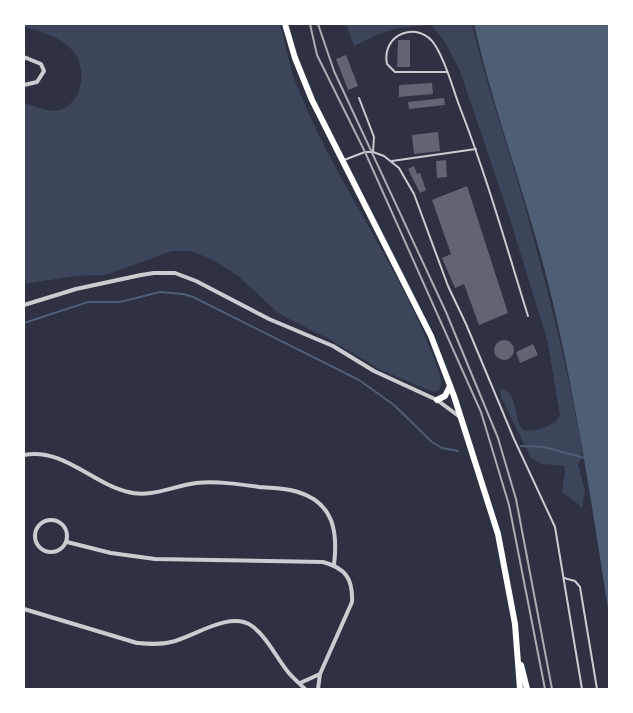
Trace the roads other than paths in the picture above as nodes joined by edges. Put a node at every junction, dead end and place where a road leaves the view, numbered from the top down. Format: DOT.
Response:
graph roads {
  1 [pos="286,24"];
  2 [pos="24,57"];
  3 [pos="446,72"];
  4 [pos="24,85"];
  5 [pos="359,98"];
  6 [pos="476,149"];
  7 [pos="373,152"];
  8 [pos="343,160"];
  9 [pos="392,160"];
  10 [pos="24,305"];
  11 [pos="528,316"];
  12 [pos="450,384"];
  13 [pos="437,400"];
  14 [pos="461,418"];
  15 [pos="24,455"];
  16 [pos="67,542"];
  17 [pos="334,565"];
  18 [pos="564,578"];
  19 [pos="24,609"];
  20 [pos="517,646"];
  21 [pos="320,674"];
  22 [pos="300,684"];
  23 [pos="305,689"];
  24 [pos="318,689"];
  25 [pos="520,689"];
  26 [pos="527,689"];
  27 [pos="582,689"];
  28 [pos="597,689"];
  1 -- 8 [label="main road"];
  2 -- 4 [label="street"];
  3 -- 3 [label="lane"];
  3 -- 6 [label="lane"];
  5 -- 7 [label="lane"];
  6 -- 9 [label="lane"];
  6 -- 11 [label="lane"];
  7 -- 8 [label="lane"];
  7 -- 9 [label="lane"];
  8 -- 12 [label="main road"];
  9 -- 18 [label="lane"];
  10 -- 13 [label="street"];
  12 -- 13 [label="main road"];
  12 -- 14 [label="main road"];
  13 -- 14 [label="street"];
  14 -- 20 [label="main road"];
  15 -- 17 [label="street"];
  16 -- 16 [label="street"];
  16 -- 17 [label="street"];
  17 -- 21 [label="street"];
  18 -- 27 [label="lane"];
  18 -- 28 [label="lane"];
  19 -- 22 [label="street"];
  20 -- 25 [label="main road"];
  20 -- 26 [label="main road"];
  21 -- 22 [label="street"];
  21 -- 24 [label="street"];
  22 -- 23 [label="street"];
}
